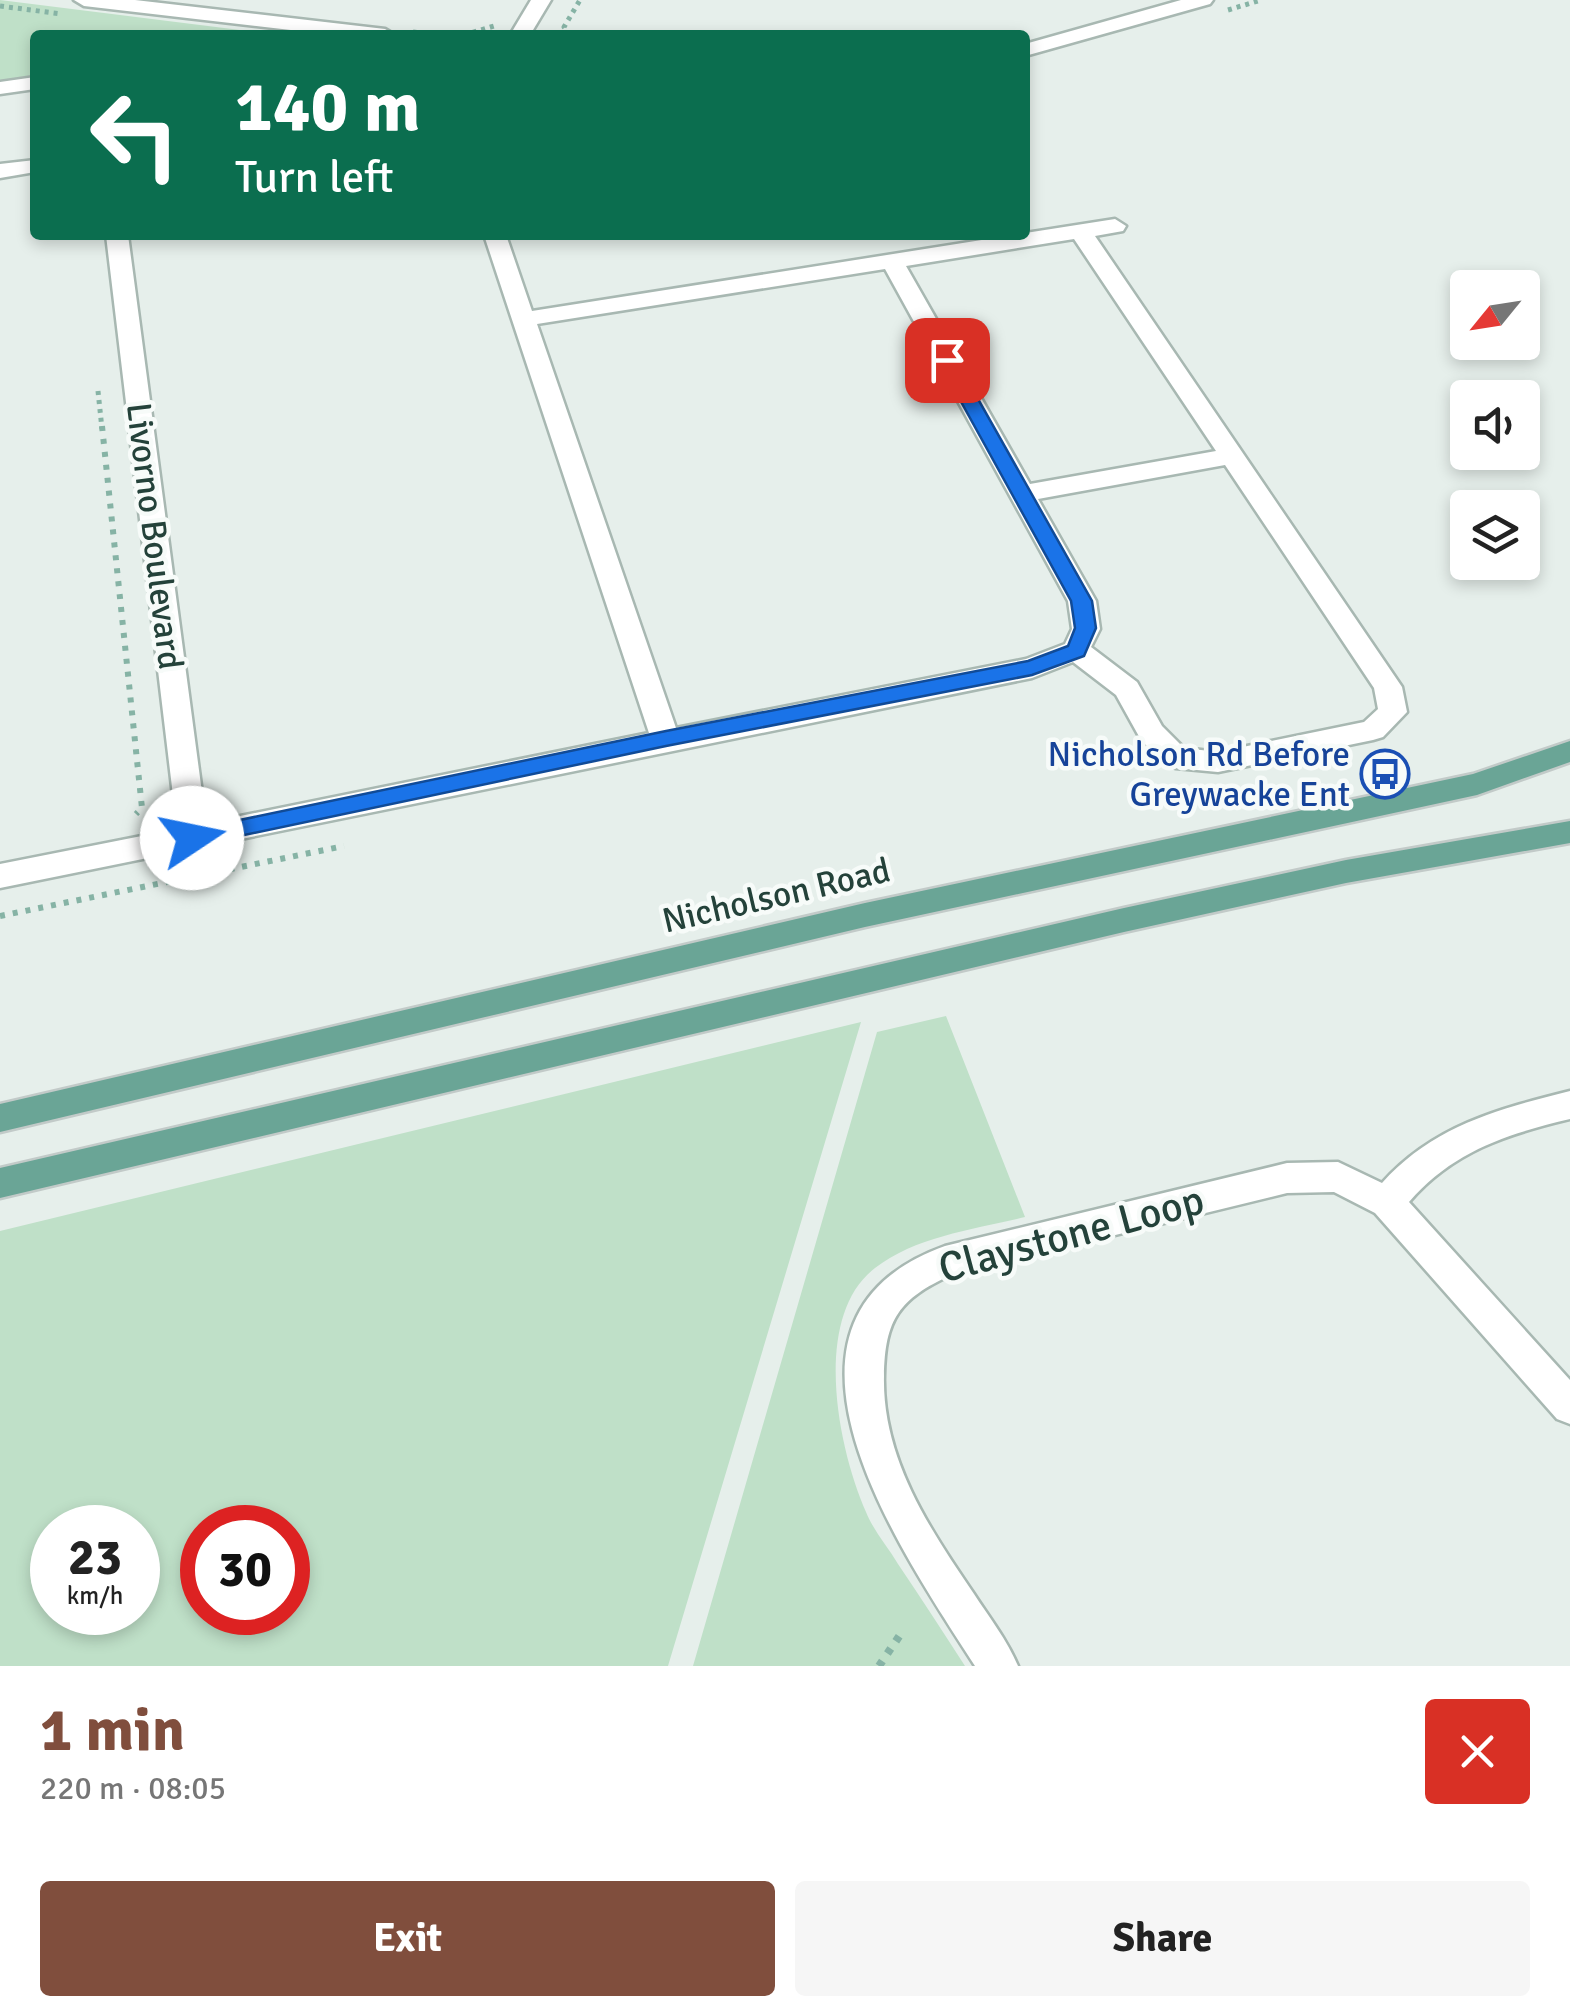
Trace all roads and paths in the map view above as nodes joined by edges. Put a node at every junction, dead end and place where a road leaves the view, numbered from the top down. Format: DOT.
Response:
graph roads {
  1 [pos="84,0"];
  2 [pos="541,0"];
  3 [pos="580,0"];
  4 [pos="1203,0"];
  5 [pos="220,8"];
  6 [pos="354,30"];
  7 [pos="523,30"];
  8 [pos="566,30"];
  9 [pos="1030,49"];
  10 [pos="30,84"];
  11 [pos="0,88"];
  12 [pos="30,167"];
  13 [pos="0,171"];
  14 [pos="1116,226"];
  15 [pos="1080,232"];
  16 [pos="1030,239"];
  17 [pos="118,240"];
  18 [pos="497,240"];
  19 [pos="1026,240"];
  20 [pos="892,260"];
  21 [pos="524,319"];
  22 [pos="96,373"];
  23 [pos="1232,456"];
  24 [pos="1022,494"];
  25 [pos="1076,650"];
  26 [pos="666,738"];
  27 [pos="1570,752"];
  28 [pos="130,820"];
  29 [pos="1570,832"];
  30 [pos="192,838"];
  31 [pos="344,846"];
  32 [pos="94,857"];
  33 [pos="0,876"];
  34 [pos="96,896"];
  35 [pos="0,916"];
  36 [pos="1570,1105"];
  37 [pos="0,1118"];
  38 [pos="0,1183"];
  39 [pos="1387,1202"];
  40 [pos="1570,1407"];
  41 [pos="904,1629"];
  42 [pos="879,1666"];
  43 [pos="998,1666"];
  1 -- 5 [label="street"];
  2 -- 7 [label="street"];
  3 -- 8 [label="path"];
  4 -- 9 [label="street"];
  5 -- 6 [label="street"];
  10 -- 11 [label="street"];
  12 -- 13 [label="street"];
  14 -- 15 [label="street"];
  15 -- 16 [label="street"];
  15 -- 23 [label="street"];
  17 -- 30 [label="street, Livorno Boulevard"];
  18 -- 21 [label="street"];
  19 -- 20 [label="street"];
  20 -- 21 [label="street"];
  20 -- 24 [label="street"];
  21 -- 26 [label="street"];
  22 -- 28 [label="path"];
  23 -- 24 [label="street"];
  23 -- 25 [label="street"];
  24 -- 25 [label="street"];
  25 -- 26 [label="street"];
  26 -- 30 [label="street"];
  27 -- 37 [label="main road, Nicholson Road"];
  29 -- 38 [label="main road"];
  30 -- 32 [label="street"];
  31 -- 34 [label="path"];
  32 -- 33 [label="street"];
  32 -- 34 [label="path"];
  34 -- 35 [label="path"];
  36 -- 39 [label="street"];
  39 -- 40 [label="street, Claystone Loop"];
  39 -- 43 [label="street, Claystone Loop"];
  41 -- 42 [label="path"];
}
